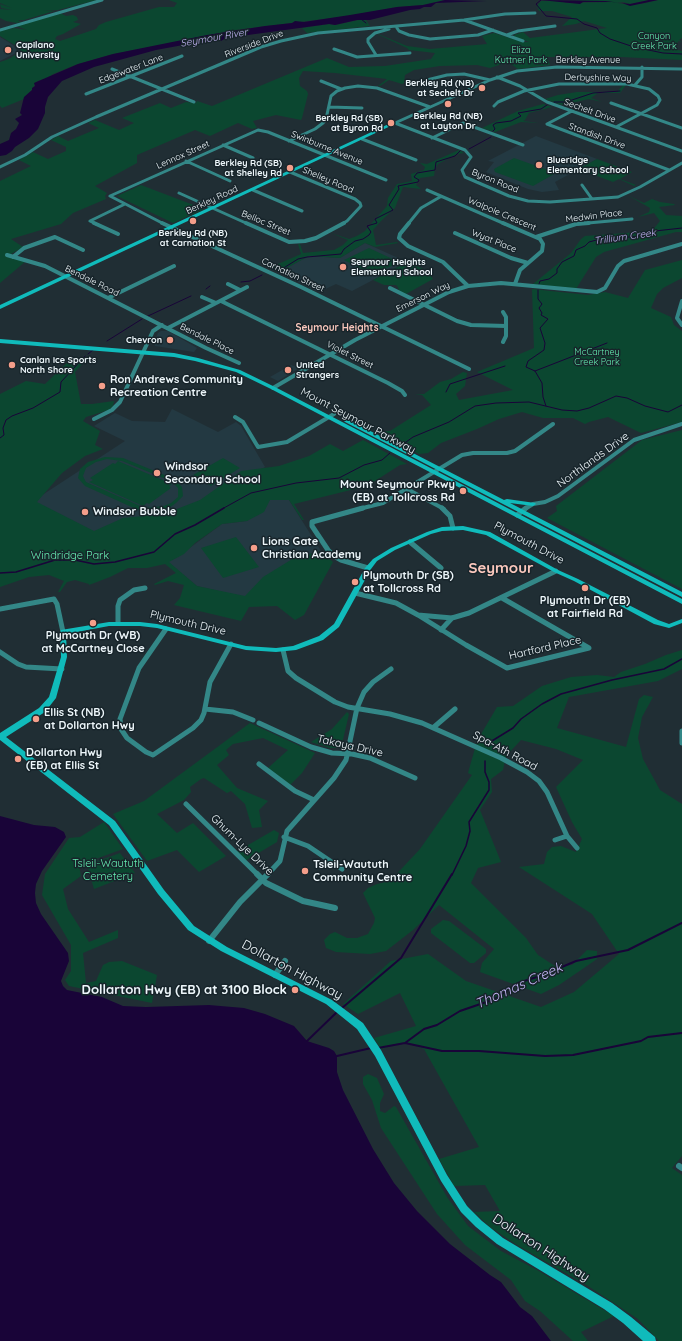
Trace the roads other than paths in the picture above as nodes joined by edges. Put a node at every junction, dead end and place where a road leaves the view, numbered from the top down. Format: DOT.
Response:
graph roads {
  1 [pos="102,0"];
  2 [pos="535,13"];
  3 [pos="464,21"];
  4 [pos="406,26"];
  5 [pos="554,26"];
  6 [pos="397,28"];
  7 [pos="0,30"];
  8 [pos="493,30"];
  9 [pos="508,35"];
  10 [pos="523,41"];
  11 [pos="334,49"];
  12 [pos="410,53"];
  13 [pos="182,56"];
  14 [pos="376,56"];
  15 [pos="642,67"];
  16 [pos="112,69"];
  17 [pos="682,69"];
  18 [pos="132,76"];
  19 [pos="497,77"];
  20 [pos="427,80"];
  21 [pos="490,80"];
  22 [pos="321,81"];
  23 [pos="635,85"];
  24 [pos="341,89"];
  25 [pos="162,90"];
  26 [pos="527,90"];
  27 [pos="86,94"];
  28 [pos="194,102"];
  29 [pos="611,103"];
  30 [pos="494,106"];
  31 [pos="329,107"];
  32 [pos="430,107"];
  33 [pos="362,108"];
  34 [pos="572,111"];
  35 [pos="642,114"];
  36 [pos="395,123"];
  37 [pos="616,127"];
  38 [pos="682,128"];
  39 [pos="262,130"];
  40 [pos="432,138"];
  41 [pos="362,139"];
  42 [pos="289,141"];
  43 [pos="224,145"];
  44 [pos="523,145"];
  45 [pos="682,151"];
  46 [pos="326,156"];
  47 [pos="253,158"];
  48 [pos="416,160"];
  49 [pos="186,162"];
  50 [pos="682,163"];
  51 [pos="0,167"];
  52 [pos="669,170"];
  53 [pos="290,172"];
  54 [pos="386,180"];
  55 [pos="230,181"];
  56 [pos="582,185"];
  57 [pos="253,190"];
  58 [pos="427,190"];
  59 [pos="179,193"];
  60 [pos="110,196"];
  61 [pos="440,197"];
  62 [pos="592,199"];
  63 [pos="360,203"];
  64 [pos="125,204"];
  65 [pos="212,209"];
  66 [pos="302,211"];
  67 [pos="632,219"];
  68 [pos="172,228"];
  69 [pos="118,234"];
  70 [pos="454,234"];
  71 [pos="536,237"];
  72 [pos="682,244"];
  73 [pos="83,250"];
  74 [pos="7,255"];
  75 [pos="13,257"];
  76 [pos="528,263"];
  77 [pos="174,266"];
  78 [pos="66,276"];
  79 [pos="228,284"];
  80 [pos="515,284"];
  81 [pos="468,286"];
  82 [pos="246,287"];
  83 [pos="390,288"];
  84 [pos="240,290"];
  85 [pos="202,297"];
  86 [pos="108,298"];
  87 [pos="221,301"];
  88 [pos="682,301"];
  89 [pos="216,303"];
  90 [pos="423,305"];
  91 [pos="0,307"];
  92 [pos="503,312"];
  93 [pos="162,325"];
  94 [pos="682,325"];
  95 [pos="382,326"];
  96 [pos="506,326"];
  97 [pos="168,328"];
  98 [pos="0,337"];
  99 [pos="0,341"];
  100 [pos="503,342"];
  101 [pos="144,350"];
  102 [pos="330,355"];
  103 [pos="239,363"];
  104 [pos="469,369"];
  105 [pos="276,387"];
  106 [pos="405,395"];
  107 [pos="331,416"];
  108 [pos="235,417"];
  109 [pos="94,419"];
  110 [pos="552,424"];
  111 [pos="682,424"];
  112 [pos="435,470"];
  113 [pos="407,489"];
  114 [pos="500,500"];
  115 [pos="533,504"];
  116 [pos="519,513"];
  117 [pos="454,528"];
  118 [pos="410,542"];
  119 [pos="368,568"];
  120 [pos="441,568"];
  121 [pos="556,571"];
  122 [pos="145,588"];
  123 [pos="355,593"];
  124 [pos="682,595"];
  125 [pos="502,598"];
  126 [pos="682,602"];
  127 [pos="0,609"];
  128 [pos="418,615"];
  129 [pos="452,618"];
  130 [pos="682,621"];
  131 [pos="118,623"];
  132 [pos="166,629"];
  133 [pos="441,630"];
  134 [pos="63,632"];
  135 [pos="232,644"];
  136 [pos="283,650"];
  137 [pos="0,652"];
  138 [pos="62,669"];
  139 [pos="391,669"];
  140 [pos="358,708"];
  141 [pos="455,708"];
  142 [pos="205,709"];
  143 [pos="253,720"];
  144 [pos="259,723"];
  145 [pos="434,727"];
  146 [pos="682,731"];
  147 [pos="0,736"];
  148 [pos="682,743"];
  149 [pos="348,754"];
  150 [pos="259,764"];
  151 [pos="415,778"];
  152 [pos="314,800"];
  153 [pos="186,804"];
  154 [pos="567,836"];
  155 [pos="284,837"];
  156 [pos="555,840"];
  157 [pos="577,848"];
  158 [pos="342,869"];
  159 [pos="262,879"];
  160 [pos="335,908"];
  161 [pos="209,941"];
  162 [pos="285,961"];
  163 [pos="275,975"];
  164 [pos="651,1341"];
  1 -- 7 [label="street"];
  2 -- 3 [label="street, Riverside Drive"];
  3 -- 4 [label="street, Riverside Drive"];
  3 -- 8 [label="street"];
  4 -- 6 [label="street, Riverside Drive"];
  4 -- 25 [label="street, Riverside Drive"];
  5 -- 9 [label="street"];
  6 -- 8 [label="street"];
  6 -- 14 [label="street, Riverside Drive"];
  8 -- 9 [label="street"];
  9 -- 10 [label="street"];
  11 -- 14 [label="street"];
  12 -- 14 [label="street"];
  13 -- 18 [label="street, Edgewater Lane"];
  15 -- 17 [label="street, Berkley Avenue"];
  15 -- 19 [label="street, Berkley Avenue"];
  15 -- 23 [label="street"];
  16 -- 18 [label="street"];
  18 -- 25 [label="street"];
  18 -- 27 [label="street, Edgewater Lane"];
  19 -- 21 [label="street, Berkley Avenue"];
  19 -- 26 [label="street, Sechelt Drive"];
  20 -- 21 [label="street"];
  21 -- 32 [label="street, Berkley Avenue"];
  22 -- 24 [label="street"];
  23 -- 26 [label="street, Derbyshire Way"];
  23 -- 35 [label="street, Derbyshire Way"];
  24 -- 31 [label="street"];
  24 -- 32 [label="street"];
  25 -- 28 [label="street"];
  25 -- 51 [label="street, Riverside Drive"];
  26 -- 30 [label="street, Derbyshire Way"];
  26 -- 34 [label="street, Sechelt Drive"];
  29 -- 35 [label="street"];
  31 -- 33 [label="street"];
  31 -- 42 [label="street"];
  32 -- 36 [label="street, Berkley Road"];
  34 -- 37 [label="street, Sechelt Drive"];
  34 -- 52 [label="street, Standish Drive"];
  35 -- 37 [label="street, Derbyshire Way"];
  35 -- 38 [label="street"];
  36 -- 40 [label="street, Byron Road"];
  36 -- 41 [label="street, Berkley Road"];
  37 -- 45 [label="street, Sechelt Drive"];
  39 -- 42 [label="street, Swinburne Avenue"];
  39 -- 43 [label="street, Lennox Street"];
  40 -- 44 [label="street"];
  40 -- 62 [label="street, Byron Road"];
  41 -- 46 [label="street, Berkley Road"];
  41 -- 48 [label="street"];
  42 -- 46 [label="street, Swinburne Avenue"];
  43 -- 47 [label="street"];
  43 -- 49 [label="street, Lennox Street"];
  46 -- 53 [label="street, Berkley Road"];
  46 -- 54 [label="street, Swinburne Avenue"];
  49 -- 55 [label="street"];
  49 -- 60 [label="street, Lennox Street"];
  50 -- 52 [label="street, Byron Road"];
  52 -- 62 [label="street, Byron Road"];
  53 -- 57 [label="street, Berkley Road"];
  53 -- 63 [label="street, Shelley Road"];
  56 -- 62 [label="street"];
  57 -- 65 [label="street, Berkley Road"];
  57 -- 66 [label="street"];
  58 -- 61 [label="street, Walpole Crescent"];
  59 -- 65 [label="street, Belloc Street"];
  60 -- 64 [label="street, Carnation Street"];
  61 -- 71 [label="street, Walpole Crescent"];
  61 -- 81 [label="street"];
  63 -- 65 [label="street, Belloc Street"];
  64 -- 68 [label="street, Carnation Street"];
  64 -- 69 [label="street"];
  65 -- 68 [label="street, Berkley Road"];
  67 -- 71 [label="street, Medwin Place"];
  68 -- 78 [label="street, Berkley Road"];
  68 -- 95 [label="street, Carnation Street"];
  70 -- 76 [label="street, Wyat Place"];
  71 -- 76 [label="street, Walpole Crescent"];
  72 -- 80 [label="street, Emerson Way"];
  73 -- 75 [label="street"];
  74 -- 75 [label="street, Bendale Road"];
  75 -- 78 [label="street, Bendale Road"];
  76 -- 80 [label="street, Walpole Crescent"];
  77 -- 86 [label="street"];
  78 -- 86 [label="street, Bendale Road"];
  78 -- 91 [label="street, Berkley Road"];
  79 -- 84 [label="street"];
  80 -- 81 [label="street, Emerson Way"];
  81 -- 90 [label="street, Emerson Way"];
  82 -- 84 [label="street"];
  83 -- 90 [label="street"];
  84 -- 87 [label="street"];
  85 -- 89 [label="street"];
  86 -- 93 [label="street, Bendale Road"];
  87 -- 89 [label="street"];
  87 -- 102 [label="street, Violet Street"];
  88 -- 94 [label="street"];
  89 -- 97 [label="street"];
  90 -- 95 [label="street, Emerson Way"];
  90 -- 96 [label="street"];
  92 -- 96 [label="street"];
  93 -- 97 [label="street, Bendale Road"];
  93 -- 101 [label="street"];
  95 -- 102 [label="street, Emerson Way"];
  95 -- 104 [label="street, Carnation Street"];
  96 -- 100 [label="street"];
  97 -- 103 [label="street, Bendale Place"];
  98 -- 101 [label="street, Mount Seymour Parkway"];
  99 -- 101 [label="street, Mount Seymour Parkway"];
  101 -- 105 [label="street, Mount Seymour Parkway"];
  101 -- 109 [label="street"];
  102 -- 105 [label="street, Emerson Way"];
  102 -- 106 [label="street, Violet Street"];
  105 -- 107 [label="street, Mount Seymour Parkway"];
  107 -- 108 [label="street"];
  107 -- 112 [label="street, Mount Seymour Parkway"];
  110 -- 112 [label="street"];
  111 -- 115 [label="street, Northlands Drive"];
  112 -- 113 [label="street"];
  112 -- 114 [label="street, Mount Seymour Parkway"];
  112 -- 116 [label="street, Mount Seymour Parkway"];
  113 -- 117 [label="street"];
  113 -- 119 [label="street"];
  114 -- 115 [label="street"];
  114 -- 116 [label="street, Mount Seymour Parkway"];
  115 -- 116 [label="street, Northlands Drive"];
  116 -- 124 [label="street, Mount Seymour Parkway"];
  116 -- 126 [label="street, Mount Seymour Parkway"];
  117 -- 118 [label="street, Plymouth Drive"];
  117 -- 121 [label="street, Plymouth Drive"];
  118 -- 119 [label="street, Plymouth Drive"];
  118 -- 120 [label="street"];
  119 -- 123 [label="street, Plymouth Drive"];
  121 -- 125 [label="street"];
  121 -- 130 [label="street, Plymouth Drive"];
  122 -- 131 [label="street"];
  123 -- 128 [label="street, Hartford Place"];
  123 -- 136 [label="street, Plymouth Drive"];
  125 -- 129 [label="street"];
  125 -- 133 [label="street, Hartford Place"];
  127 -- 134 [label="street"];
  128 -- 129 [label="street"];
  128 -- 133 [label="street, Hartford Place"];
  129 -- 133 [label="street"];
  131 -- 132 [label="street, Plymouth Drive"];
  131 -- 134 [label="street, Plymouth Drive"];
  132 -- 135 [label="street, Plymouth Drive"];
  132 -- 142 [label="street"];
  134 -- 138 [label="street"];
  135 -- 136 [label="street, Plymouth Drive"];
  135 -- 142 [label="street"];
  136 -- 140 [label="street, Spa-Ath Road"];
  137 -- 138 [label="street"];
  138 -- 147 [label="street"];
  139 -- 140 [label="street"];
  140 -- 145 [label="street, Spa-Ath Road"];
  140 -- 149 [label="street"];
  141 -- 145 [label="street"];
  142 -- 143 [label="street"];
  144 -- 149 [label="street, Takaya Drive"];
  145 -- 154 [label="street, Spa-Ath Road"];
  146 -- 148 [label="street"];
  147 -- 161 [label="street, Dollarton Highway"];
  149 -- 151 [label="street, Takaya Drive"];
  149 -- 152 [label="street"];
  150 -- 152 [label="street"];
  152 -- 155 [label="street"];
  153 -- 159 [label="street, Ghum-Lye Drive"];
  154 -- 156 [label="street"];
  154 -- 157 [label="street, Spa-Ath Road"];
  155 -- 158 [label="street"];
  155 -- 159 [label="street"];
  159 -- 160 [label="street, Ghum-Lye Drive"];
  159 -- 161 [label="street"];
  161 -- 163 [label="street, Dollarton Highway"];
  162 -- 163 [label="street"];
  163 -- 164 [label="street, Dollarton Highway"];
}
